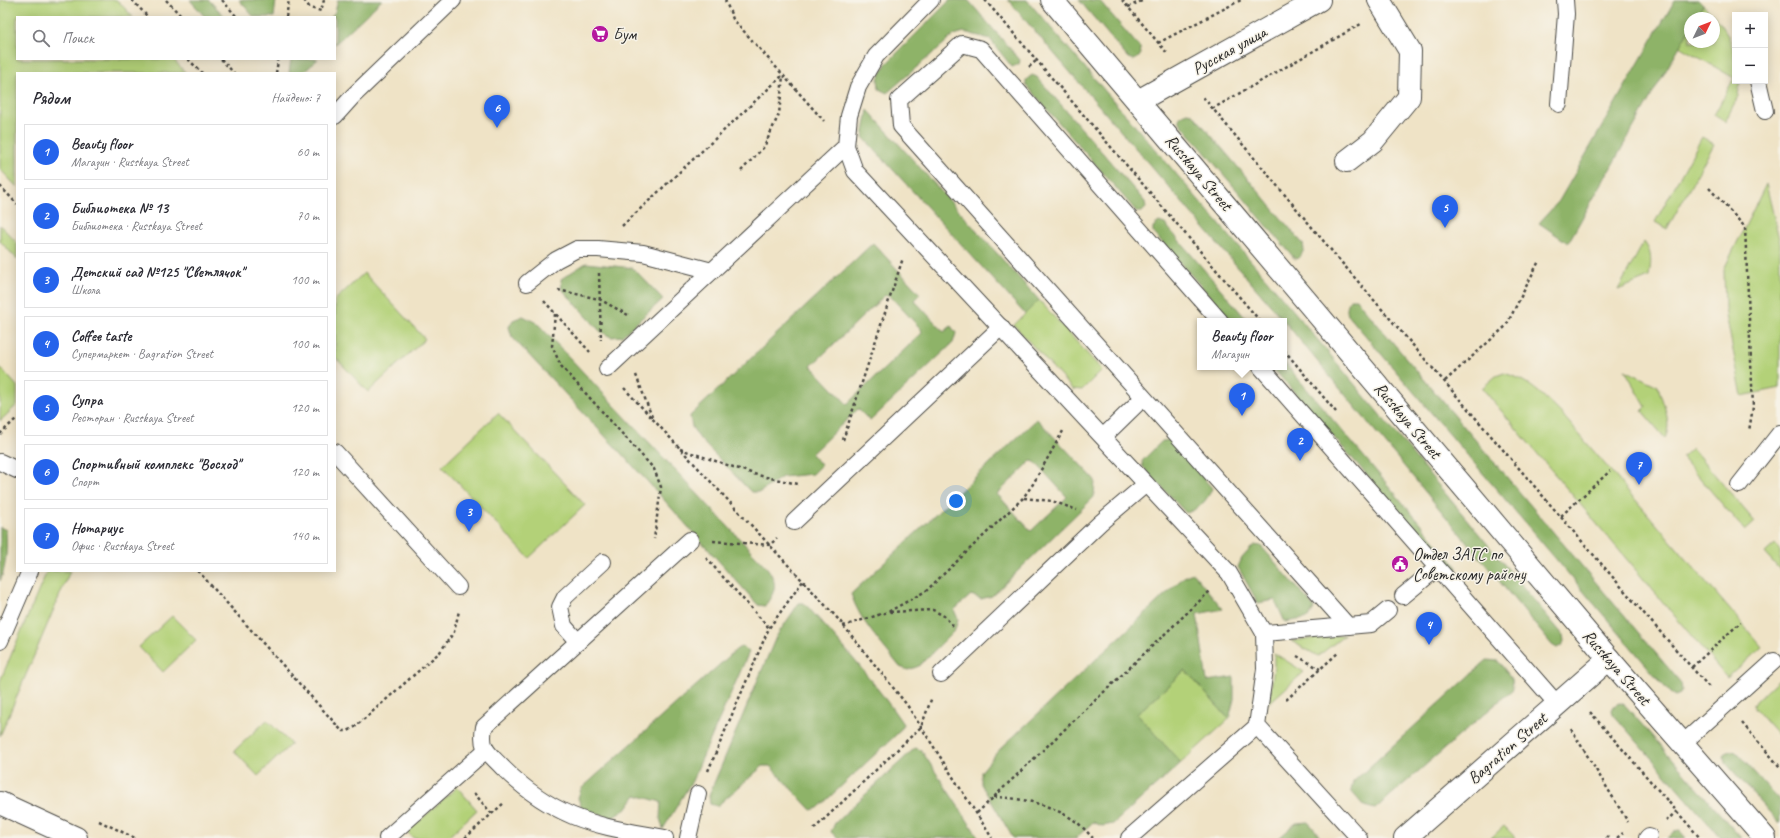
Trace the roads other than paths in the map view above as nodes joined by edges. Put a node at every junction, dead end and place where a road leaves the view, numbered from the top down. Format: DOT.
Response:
graph roads {
  1 [pos="453,0"];
  2 [pos="931,0"];
  3 [pos="1052,0"];
  4 [pos="1319,0"];
  5 [pos="1565,0"];
  6 [pos="1382,5"];
  7 [pos="1759,84"];
  8 [pos="1138,101"];
  9 [pos="1559,104"];
  10 [pos="1765,111"];
  11 [pos="336,115"];
  12 [pos="846,146"];
  13 [pos="1347,161"];
  14 [pos="712,271"];
  15 [pos="527,283"];
  16 [pos="1217,318"];
  17 [pos="1001,327"];
  18 [pos="604,367"];
  19 [pos="1264,370"];
  20 [pos="1143,398"];
  21 [pos="1780,433"];
  22 [pos="1103,437"];
  23 [pos="336,453"];
  24 [pos="0,462"];
  25 [pos="16,470"];
  26 [pos="1146,484"];
  27 [pos="1739,484"];
  28 [pos="794,522"];
  29 [pos="690,540"];
  30 [pos="603,562"];
  31 [pos="1437,568"];
  32 [pos="30,572"];
  33 [pos="458,587"];
  34 [pos="1404,596"];
  35 [pos="1388,610"];
  36 [pos="1348,626"];
  37 [pos="1264,634"];
  38 [pos="0,641"];
  39 [pos="578,642"];
  40 [pos="1609,658"];
  41 [pos="1774,661"];
  42 [pos="940,674"];
  43 [pos="1557,704"];
  44 [pos="1257,726"];
  45 [pos="1682,744"];
  46 [pos="486,750"];
  47 [pos="698,794"];
  48 [pos="0,803"];
  49 [pos="76,838"];
  50 [pos="387,838"];
  51 [pos="665,838"];
  52 [pos="688,838"];
  53 [pos="1129,838"];
  54 [pos="1359,838"];
  55 [pos="1405,838"];
  56 [pos="1765,838"];
  1 -- 11 [label="lane"];
  2 -- 12 [label="lane"];
  3 -- 8 [label="main road, Russkaya Street"];
  4 -- 8 [label="main road, Русская улица"];
  5 -- 9 [label="lane"];
  6 -- 13 [label="main road"];
  7 -- 10 [label="lane"];
  8 -- 40 [label="main road, Russkaya Street"];
  12 -- 14 [label="lane"];
  12 -- 17 [label="lane"];
  14 -- 15 [label="lane"];
  14 -- 18 [label="lane"];
  16 -- 20 [label="lane"];
  17 -- 22 [label="lane"];
  17 -- 28 [label="lane"];
  19 -- 31 [label="lane"];
  20 -- 22 [label="lane"];
  20 -- 36 [label="lane"];
  21 -- 27 [label="lane"];
  22 -- 26 [label="lane"];
  23 -- 33 [label="lane"];
  24 -- 25 [label="lane"];
  26 -- 37 [label="lane"];
  26 -- 42 [label="lane"];
  29 -- 39 [label="lane"];
  30 -- 39 [label="lane"];
  31 -- 34 [label="lane"];
  31 -- 43 [label="lane"];
  32 -- 38 [label="lane"];
  35 -- 36 [label="lane"];
  36 -- 37 [label="lane"];
  37 -- 44 [label="lane"];
  39 -- 46 [label="lane"];
  40 -- 43 [label="main road, Bagration Street"];
  40 -- 45 [label="main road, Russkaya Street"];
  41 -- 45 [label="lane"];
  43 -- 55 [label="main road, Bagration Street"];
  44 -- 53 [label="lane"];
  44 -- 54 [label="lane"];
  45 -- 56 [label="main road, Russkaya Street"];
  46 -- 50 [label="lane"];
  46 -- 51 [label="lane"];
  47 -- 52 [label="lane"];
  48 -- 49 [label="main road"];
}
